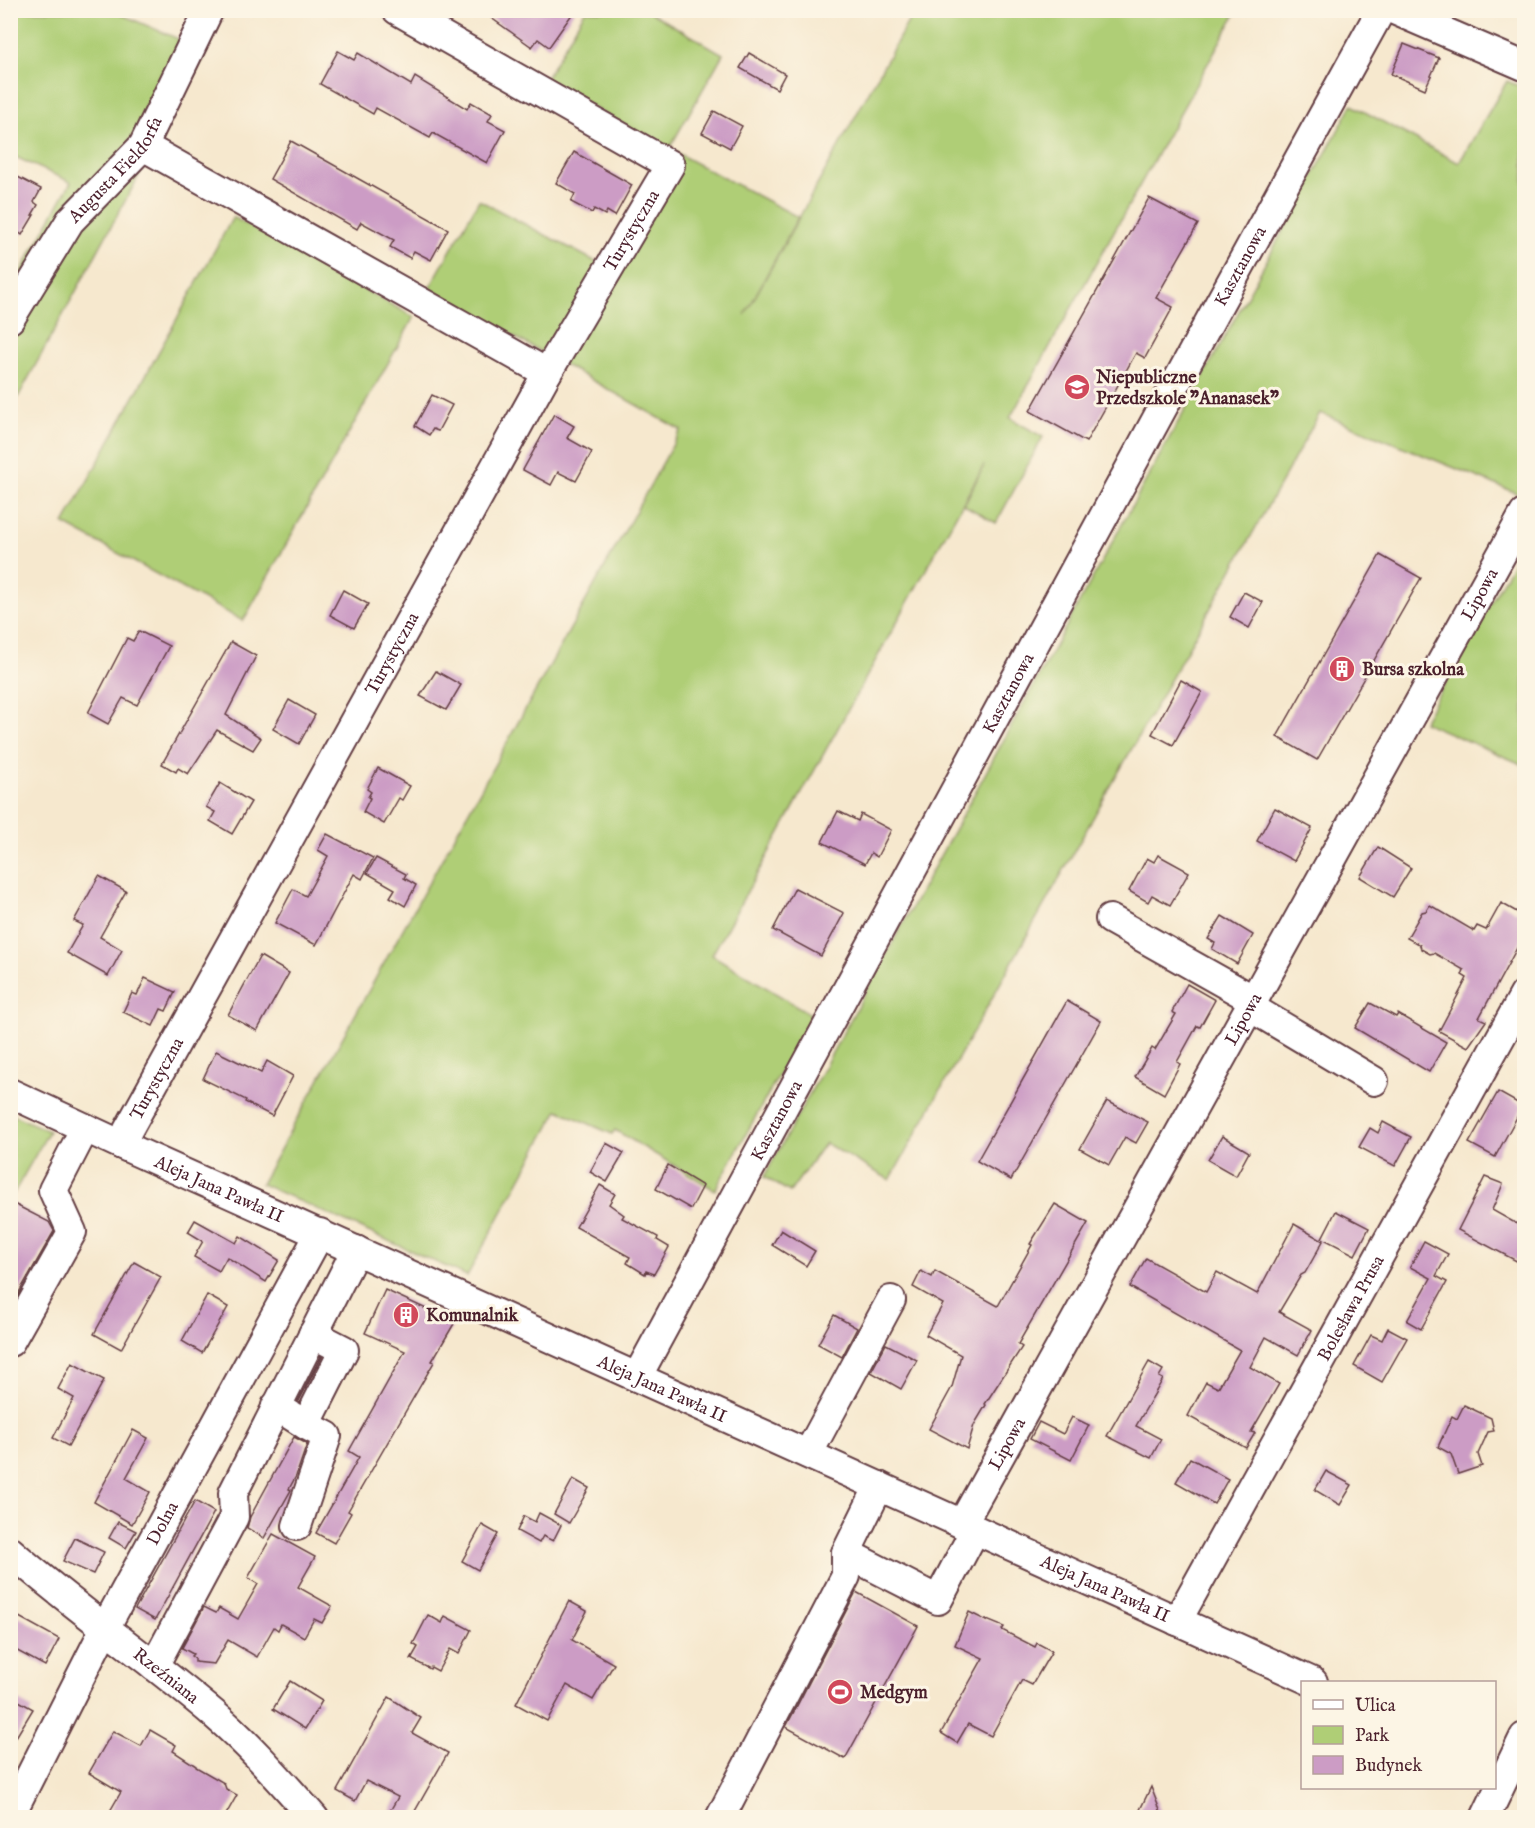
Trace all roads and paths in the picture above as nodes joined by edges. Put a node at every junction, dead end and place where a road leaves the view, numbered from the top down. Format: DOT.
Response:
graph roads {
  1 [pos="208,10"];
  2 [pos="397,10"];
  3 [pos="1381,10"];
  4 [pos="1394,10"];
  5 [pos="1524,66"];
  6 [pos="143,146"];
  7 [pos="13,307"];
  8 [pos="548,373"];
  9 [pos="1524,514"];
  10 [pos="1110,919"];
  11 [pos="1524,995"];
  12 [pos="1252,1003"];
  13 [pos="1374,1081"];
  14 [pos="10,1093"];
  15 [pos="85,1128"];
  16 [pos="122,1145"];
  17 [pos="320,1233"];
  18 [pos="356,1250"];
  19 [pos="891,1300"];
  20 [pos="313,1334"];
  21 [pos="10,1342"];
  22 [pos="637,1377"];
  23 [pos="276,1406"];
  24 [pos="306,1425"];
  25 [pos="808,1454"];
  26 [pos="879,1486"];
  27 [pos="297,1526"];
  28 [pos="969,1527"];
  29 [pos="10,1551"];
  30 [pos="846,1552"];
  31 [pos="1177,1621"];
  32 [pos="105,1628"];
  33 [pos="154,1666"];
  34 [pos="1309,1681"];
  35 [pos="1511,1767"];
  36 [pos="10,1816"];
  37 [pos="311,1816"];
  38 [pos="720,1818"];
  39 [pos="1485,1818"];
  1 -- 6 [label="street, Augusta Fieldorfa"];
  2 -- 8 [label="street, Turystyczna"];
  3 -- 22 [label="street, Kasztanowa"];
  4 -- 5 [label="street"];
  6 -- 7 [label="street, Augusta Fieldorfa"];
  6 -- 8 [label="street"];
  8 -- 16 [label="street, Turystyczna"];
  9 -- 12 [label="street, Lipowa"];
  10 -- 12 [label="street"];
  11 -- 31 [label="street, Bolesława Prusa"];
  12 -- 13 [label="street"];
  12 -- 28 [label="street, Lipowa"];
  14 -- 15 [label="street, Aleja Jana Pawła II"];
  15 -- 16 [label="street, Aleja Jana Pawła II"];
  15 -- 21 [label="street"];
  16 -- 17 [label="street, Aleja Jana Pawła II"];
  17 -- 18 [label="street, Aleja Jana Pawła II"];
  17 -- 32 [label="street, Dolna"];
  18 -- 20 [label="street"];
  18 -- 22 [label="street, Aleja Jana Pawła II"];
  19 -- 25 [label="street"];
  20 -- 23 [label="street"];
  20 -- 24 [label="street"];
  22 -- 25 [label="street, Aleja Jana Pawła II"];
  23 -- 24 [label="street"];
  23 -- 33 [label="street"];
  24 -- 27 [label="street"];
  25 -- 26 [label="street, Aleja Jana Pawła II"];
  26 -- 28 [label="street, Aleja Jana Pawła II"];
  26 -- 30 [label="street"];
  28 -- 30 [label="street, Lipowa"];
  28 -- 31 [label="street, Aleja Jana Pawła II"];
  29 -- 32 [label="street, Rzeźniana"];
  30 -- 38 [label="street"];
  31 -- 34 [label="street, Aleja Jana Pawła II"];
  32 -- 33 [label="street, Rzeźniana"];
  32 -- 36 [label="street, Dolna"];
  33 -- 37 [label="street, Rzeźniana"];
  35 -- 39 [label="street"];
}
